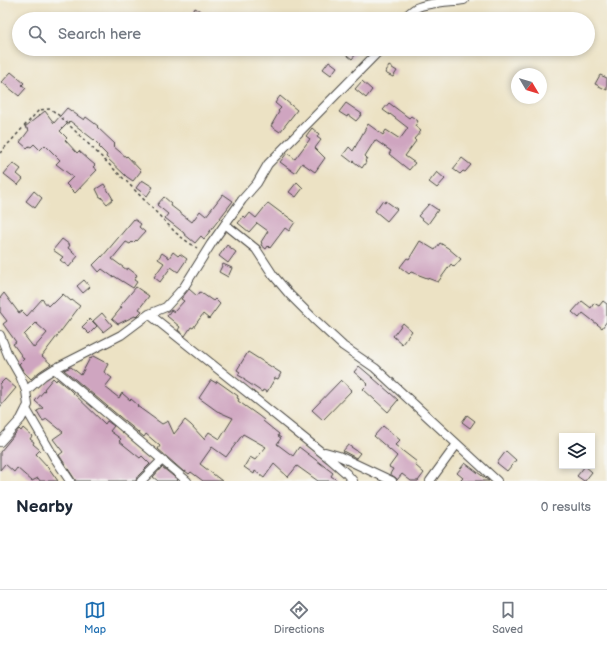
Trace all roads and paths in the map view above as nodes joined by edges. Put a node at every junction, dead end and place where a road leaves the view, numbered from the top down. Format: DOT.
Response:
graph roads {
  1 [pos="464,0"];
  2 [pos="411,12"];
  3 [pos="374,56"];
  4 [pos="0,152"];
  5 [pos="225,224"];
  6 [pos="211,244"];
  7 [pos="149,314"];
  8 [pos="0,335"];
  9 [pos="54,369"];
  10 [pos="26,390"];
  11 [pos="26,409"];
  12 [pos="0,442"];
  13 [pos="457,444"];
  14 [pos="320,451"];
  15 [pos="162,460"];
  16 [pos="70,481"];
  17 [pos="141,481"];
  18 [pos="187,481"];
  19 [pos="353,481"];
  20 [pos="392,481"];
  21 [pos="430,481"];
  22 [pos="497,481"];
  1 -- 2 [label="street"];
  3 -- 5 [label="street"];
  4 -- 6 [label="path"];
  5 -- 6 [label="street"];
  5 -- 13 [label="street"];
  6 -- 7 [label="street"];
  7 -- 9 [label="street"];
  7 -- 14 [label="street"];
  8 -- 10 [label="street"];
  9 -- 10 [label="street"];
  9 -- 15 [label="street"];
  10 -- 11 [label="street"];
  11 -- 12 [label="street"];
  11 -- 16 [label="street"];
  13 -- 21 [label="street"];
  13 -- 22 [label="street"];
  14 -- 19 [label="street"];
  14 -- 20 [label="street"];
  15 -- 17 [label="street"];
  15 -- 18 [label="street"];
}
